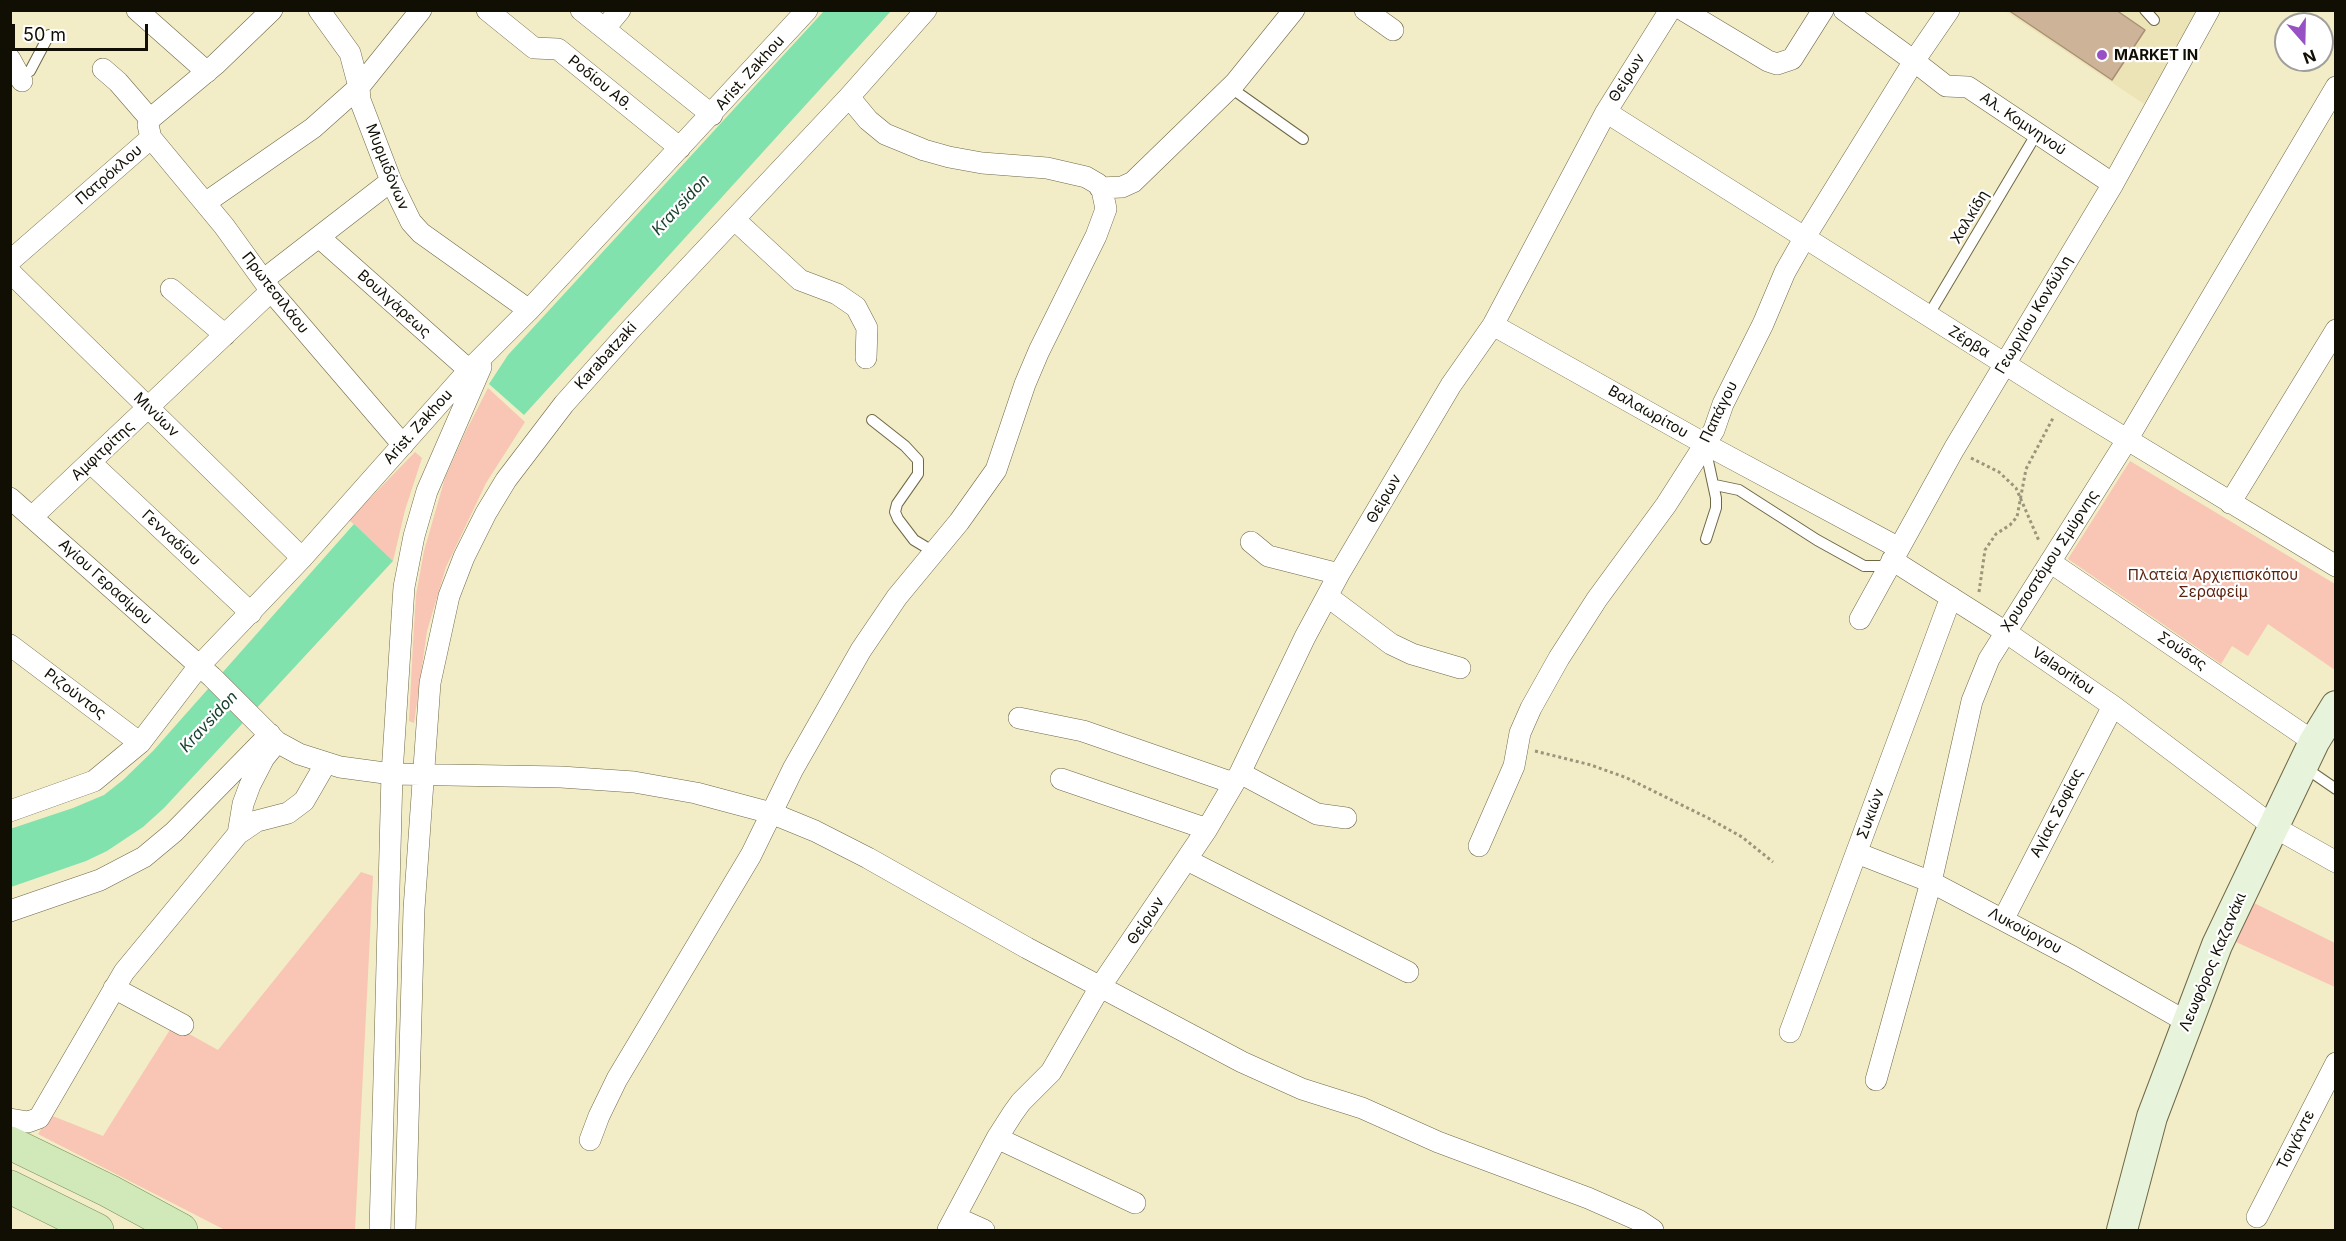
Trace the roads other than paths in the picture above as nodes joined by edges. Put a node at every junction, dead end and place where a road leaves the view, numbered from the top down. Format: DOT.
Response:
graph roads {
  1 [pos="137,10"];
  2 [pos="272,10"];
  3 [pos="319,10"];
  4 [pos="421,10"];
  5 [pos="487,10"];
  6 [pos="581,10"];
  7 [pos="620,10"];
  8 [pos="807,10"];
  9 [pos="926,10"];
  10 [pos="1294,10"];
  11 [pos="1365,10"];
  12 [pos="1670,10"];
  13 [pos="1683,10"];
  14 [pos="1823,10"];
  15 [pos="1844,10"];
  16 [pos="1949,10"];
  17 [pos="2145,10"];
  18 [pos="2209,10"];
  19 [pos="2154,20"];
  20 [pos="605,28"];
  21 [pos="1393,30"];
  22 [pos="49,35"];
  23 [pos="1914,61"];
  24 [pos="104,69"];
  25 [pos="207,72"];
  26 [pos="16,74"];
  27 [pos="359,87"];
  28 [pos="2336,87"];
  29 [pos="1231,88"];
  30 [pos="849,97"];
  31 [pos="1606,112"];
  32 [pos="712,115"];
  33 [pos="151,129"];
  34 [pos="2037,133"];
  35 [pos="1303,139"];
  36 [pos="680,148"];
  37 [pos="391,181"];
  38 [pos="2113,184"];
  39 [pos="1100,188"];
  40 [pos="205,203"];
  41 [pos="735,220"];
  42 [pos="319,237"];
  43 [pos="1805,237"];
  44 [pos="10,261"];
  45 [pos="10,272"];
  46 [pos="267,286"];
  47 [pos="171,289"];
  48 [pos="529,310"];
  49 [pos="1928,316"];
  50 [pos="1493,325"];
  51 [pos="2336,330"];
  52 [pos="225,335"];
  53 [pos="502,337"];
  54 [pos="866,358"];
  55 [pos="2004,363"];
  56 [pos="469,370"];
  57 [pos="148,408"];
  58 [pos="872,420"];
  59 [pos="2127,440"];
  60 [pos="1705,444"];
  61 [pos="403,445"];
  62 [pos="90,462"];
  63 [pos="1714,485"];
  64 [pos="2230,503"];
  65 [pos="19,512"];
  66 [pos="1706,539"];
  67 [pos="1251,542"];
  68 [pos="934,552"];
  69 [pos="1896,554"];
  70 [pos="2053,557"];
  71 [pos="302,558"];
  72 [pos="2336,566"];
  73 [pos="1340,574"];
  74 [pos="1327,596"];
  75 [pos="1951,597"];
  76 [pos="251,613"];
  77 [pos="1860,619"];
  78 [pos="2004,632"];
  79 [pos="10,645"];
  80 [pos="1460,668"];
  81 [pos="206,672"];
  82 [pos="2113,706"];
  83 [pos="1019,718"];
  84 [pos="2323,732"];
  85 [pos="274,738"];
  86 [pos="140,743"];
  87 [pos="326,763"];
  88 [pos="392,774"];
  89 [pos="423,777"];
  90 [pos="1236,778"];
  91 [pos="1061,779"];
  92 [pos="2336,789"];
  93 [pos="10,811"];
  94 [pos="771,813"];
  95 [pos="1346,818"];
  96 [pos="2274,827"];
  97 [pos="1207,829"];
  98 [pos="238,834"];
  99 [pos="1479,846"];
  100 [pos="1857,853"];
  101 [pos="1187,860"];
  102 [pos="2336,862"];
  103 [pos="1931,882"];
  104 [pos="10,910"];
  105 [pos="2003,920"];
  106 [pos="1408,972"];
  107 [pos="1100,987"];
  108 [pos="114,988"];
  109 [pos="2187,1022"];
  110 [pos="183,1025"];
  111 [pos="1790,1032"];
  112 [pos="2332,1077"];
  113 [pos="1876,1080"];
  114 [pos="10,1119"];
  115 [pos="998,1138"];
  116 [pos="590,1140"];
  117 [pos="10,1143"];
  118 [pos="10,1187"];
  119 [pos="1135,1203"];
  120 [pos="2257,1217"];
  121 [pos="952,1224"];
  122 [pos="97,1230"];
  123 [pos="181,1230"];
  124 [pos="380,1230"];
  125 [pos="405,1230"];
  126 [pos="984,1230"];
  127 [pos="1653,1230"];
  128 [pos="2122,1230"];
  1 -- 25 [label="street"];
  2 -- 25 [label="street, Πατρόκλου"];
  3 -- 27 [label="street, Μυρμιδόνων"];
  4 -- 27 [label="street"];
  5 -- 36 [label="street, Ροδίου Αθ."];
  6 -- 20 [label="street"];
  7 -- 20 [label="street"];
  8 -- 32 [label="street, Arist. Zakhou"];
  9 -- 30 [label="street, Karabatzaki"];
  10 -- 29 [label="street"];
  11 -- 21 [label="street"];
  12 -- 31 [label="street, Θείρων"];
  13 -- 14 [label="street"];
  15 -- 23 [label="street, Αλ. Κομνηνού"];
  16 -- 23 [label="street, Παπάγου"];
  17 -- 19 [label="lane"];
  18 -- 38 [label="street, Γεωργίου Κονδύλη"];
  20 -- 32 [label="street"];
  22 -- 26 [label="lane"];
  23 -- 34 [label="street, Αλ. Κομνηνού"];
  23 -- 43 [label="street, Παπάγου"];
  24 -- 33 [label="street, Πρωτεσιλάου"];
  25 -- 33 [label="street, Πατρόκλου"];
  27 -- 37 [label="street, Μυρμιδόνων"];
  27 -- 40 [label="street"];
  28 -- 59 [label="street, Χρυσοστόμου Σμύρνης"];
  29 -- 35 [label="lane"];
  29 -- 39 [label="street"];
  30 -- 39 [label="street"];
  30 -- 41 [label="street, Karabatzaki"];
  31 -- 43 [label="street, Ζέρβα"];
  31 -- 50 [label="street, Θείρων"];
  32 -- 36 [label="street, Arist. Zakhou"];
  33 -- 40 [label="street, Πρωτεσιλάου"];
  33 -- 44 [label="street, Πατρόκλου"];
  34 -- 38 [label="street, Αλ. Κομνηνού"];
  34 -- 49 [label="lane, Χαλκίδη"];
  36 -- 48 [label="street, Arist. Zakhou"];
  37 -- 42 [label="street, Αμφιτρίτης"];
  37 -- 48 [label="street, Μυρμιδόνων"];
  38 -- 55 [label="street, Γεωργίου Κονδύλη"];
  39 -- 68 [label="street"];
  40 -- 46 [label="street, Πρωτεσιλάου"];
  41 -- 54 [label="street"];
  41 -- 89 [label="street, Karabatzaki"];
  42 -- 46 [label="street, Αμφιτρίτης"];
  42 -- 56 [label="street, Βουλγάρεως"];
  43 -- 49 [label="street, Ζέρβα"];
  43 -- 60 [label="street, Παπάγου"];
  45 -- 57 [label="street, Μινύων"];
  46 -- 52 [label="street, Αμφιτρίτης"];
  46 -- 61 [label="street, Πρωτεσιλάου"];
  47 -- 52 [label="street"];
  48 -- 53 [label="street, Arist. Zakhou"];
  49 -- 55 [label="street, Ζέρβα"];
  50 -- 60 [label="street, Βαλαωρίτου"];
  50 -- 73 [label="street, Θείρων"];
  51 -- 64 [label="street"];
  52 -- 57 [label="street, Αμφιτρίτης"];
  53 -- 56 [label="street, Arist. Zakhou"];
  53 -- 88 [label="street"];
  55 -- 59 [label="street, Ζέρβα"];
  55 -- 69 [label="street, Γεωργίου Κονδύλη"];
  56 -- 61 [label="street, Arist. Zakhou"];
  57 -- 62 [label="street, Αμφιτρίτης"];
  57 -- 71 [label="street, Μινύων"];
  58 -- 68 [label="lane"];
  59 -- 64 [label="street, Ζέρβα"];
  59 -- 70 [label="street, Χρυσοστόμου Σμύρνης"];
  60 -- 63 [label="lane"];
  60 -- 69 [label="street, Βαλαωρίτου"];
  60 -- 99 [label="street, Παπάγου"];
  61 -- 71 [label="street, Arist. Zakhou"];
  62 -- 65 [label="street, Αμφιτρίτης"];
  62 -- 76 [label="street, Γενναδίου"];
  63 -- 66 [label="lane"];
  63 -- 69 [label="lane"];
  64 -- 72 [label="street, Ζέρβα"];
  65 -- 81 [label="street, Αγίου Γερασίμου"];
  67 -- 73 [label="street"];
  68 -- 94 [label="street"];
  69 -- 75 [label="street, Valaoritou"];
  69 -- 77 [label="street, Γεωργίου Κονδύλη"];
  70 -- 78 [label="street, Χρυσοστόμου Σμύρνης"];
  70 -- 84 [label="street, Σούδας"];
  71 -- 76 [label="street, Arist. Zakhou"];
  73 -- 74 [label="street, Θείρων"];
  74 -- 80 [label="street"];
  74 -- 90 [label="street, Θείρων"];
  75 -- 78 [label="street, Valaoritou"];
  75 -- 100 [label="street, Συκιών"];
  76 -- 81 [label="street, Arist. Zakhou"];
  78 -- 82 [label="street, Valaoritou"];
  78 -- 103 [label="street, Χρυσοστόμου Σμύρνης"];
  79 -- 86 [label="street, Ριζούντος"];
  81 -- 85 [label="street, Αγίου Γερασίμου"];
  81 -- 86 [label="street, Arist. Zakhou"];
  82 -- 96 [label="street, Valaoritou"];
  82 -- 105 [label="street, Αγίας Σοφίας"];
  83 -- 90 [label="street"];
  84 -- 92 [label="lane"];
  84 -- 96 [label="street, Λεωφόρος Καζανάκι"];
  85 -- 87 [label="street, Αγίου Γερασίμου"];
  85 -- 98 [label="street"];
  85 -- 104 [label="street"];
  86 -- 93 [label="street, Arist. Zakhou"];
  87 -- 88 [label="street, Αγίου Γερασίμου"];
  87 -- 98 [label="street"];
  88 -- 89 [label="street, Αγίου Γερασίμου"];
  88 -- 124 [label="street"];
  89 -- 94 [label="street, Αγίου Γερασίμου"];
  89 -- 125 [label="street, Karabatzaki"];
  90 -- 95 [label="street"];
  90 -- 97 [label="street, Θείρων"];
  91 -- 97 [label="street"];
  94 -- 107 [label="street, Αγίου Γερασίμου"];
  94 -- 116 [label="street"];
  96 -- 102 [label="street, Valaoritou"];
  96 -- 109 [label="street, Λεωφόρος Καζανάκι"];
  97 -- 101 [label="street, Θείρων"];
  98 -- 108 [label="street"];
  100 -- 103 [label="street, Λυκούργου"];
  100 -- 111 [label="street, Συκιών"];
  101 -- 106 [label="street"];
  101 -- 107 [label="street, Θείρων"];
  103 -- 105 [label="street, Λυκούργου"];
  103 -- 113 [label="street, Χρυσοστόμου Σμύρνης"];
  105 -- 109 [label="street, Λυκούργου"];
  107 -- 115 [label="street, Θείρων"];
  107 -- 127 [label="street, Αγίου Γερασίμου"];
  108 -- 110 [label="street"];
  108 -- 114 [label="street"];
  109 -- 128 [label="street, Λεωφόρος Καζανάκι"];
  112 -- 120 [label="street, Τσιγάντε"];
  115 -- 119 [label="street"];
  115 -- 121 [label="street, Θείρων"];
  117 -- 123 [label="main road"];
  118 -- 122 [label="main road"];
  121 -- 126 [label="street"];
}
